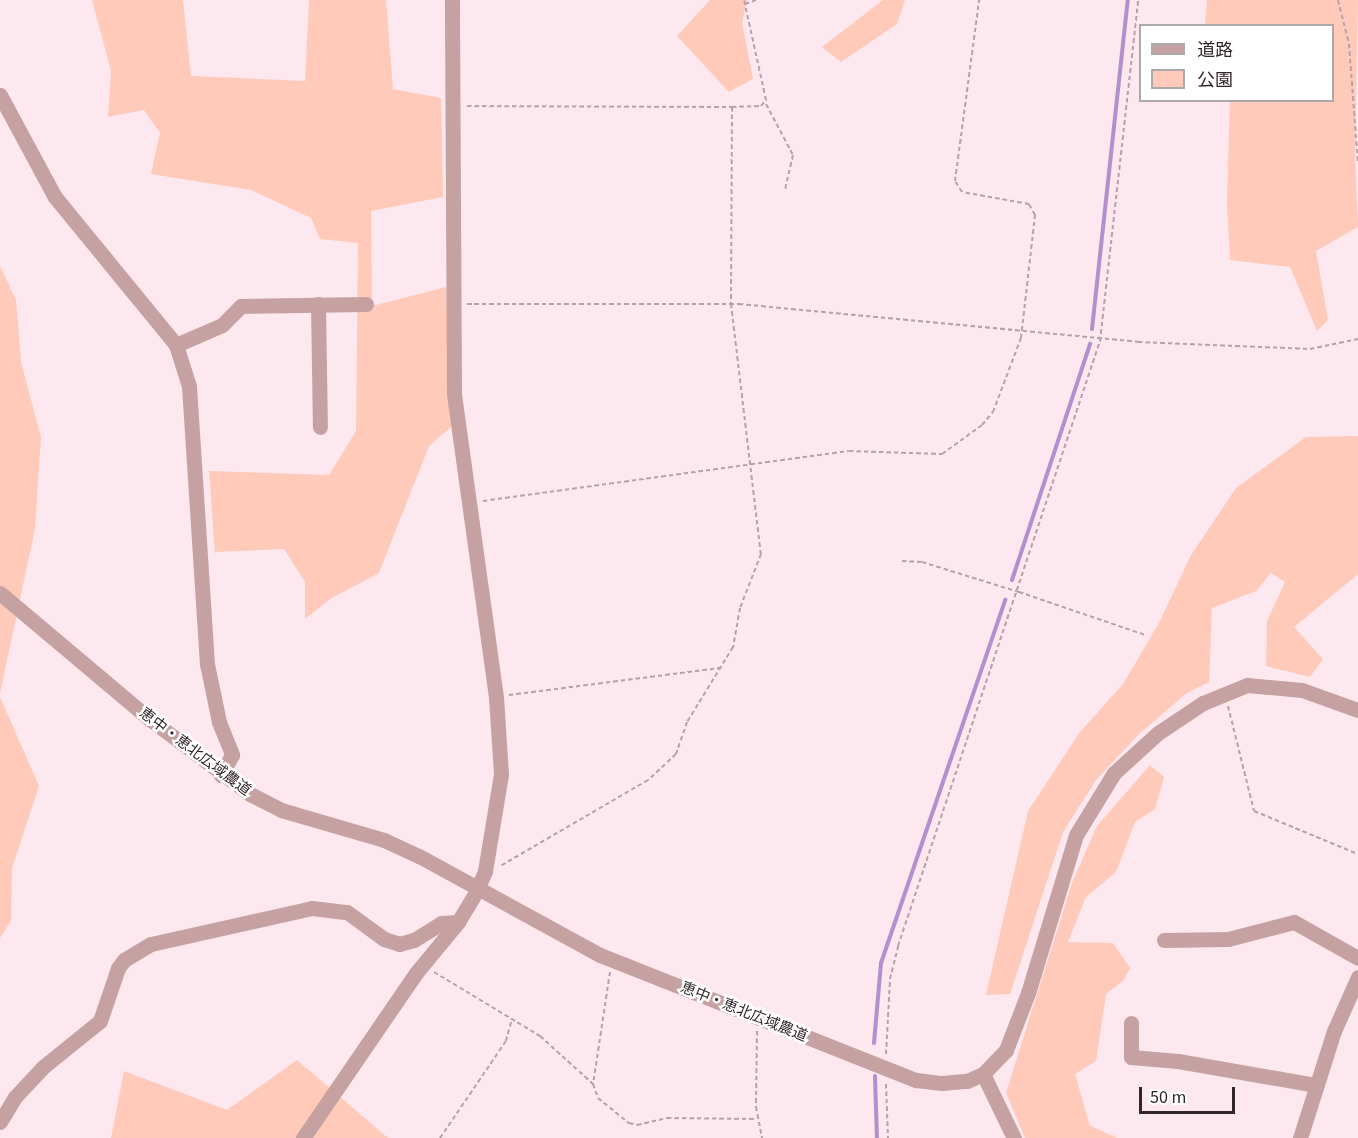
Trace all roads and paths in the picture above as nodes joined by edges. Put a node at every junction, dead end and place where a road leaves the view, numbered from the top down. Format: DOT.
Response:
graph roads {
  1 [pos="452,0"];
  2 [pos="756,0"];
  3 [pos="979,0"];
  4 [pos="1138,0"];
  5 [pos="1338,0"];
  6 [pos="745,2"];
  7 [pos="0,95"];
  8 [pos="765,103"];
  9 [pos="452,106"];
  10 [pos="732,107"];
  11 [pos="1358,164"];
  12 [pos="785,189"];
  13 [pos="318,304"];
  14 [pos="366,304"];
  15 [pos="453,304"];
  16 [pos="731,304"];
  17 [pos="1022,332"];
  18 [pos="1358,339"];
  19 [pos="1100,341"];
  20 [pos="176,345"];
  21 [pos="320,427"];
  22 [pos="751,466"];
  23 [pos="469,503"];
  24 [pos="902,561"];
  25 [pos="1019,592"];
  26 [pos="0,593"];
  27 [pos="1145,635"];
  28 [pos="721,669"];
  29 [pos="1223,693"];
  30 [pos="496,697"];
  31 [pos="1358,710"];
  32 [pos="222,776"];
  33 [pos="1358,854"];
  34 [pos="485,871"];
  35 [pos="477,890"];
  36 [pos="458,922"];
  37 [pos="1164,940"];
  38 [pos="1358,958"];
  39 [pos="611,959"];
  40 [pos="424,964"];
  41 [pos="1358,976"];
  42 [pos="757,1018"];
  43 [pos="512,1019"];
  44 [pos="1131,1023"];
  45 [pos="885,1068"];
  46 [pos="983,1074"];
  47 [pos="593,1084"];
  48 [pos="1315,1085"];
  49 [pos="757,1119"];
  50 [pos="0,1122"];
  51 [pos="303,1138"];
  52 [pos="440,1138"];
  53 [pos="762,1138"];
  54 [pos="888,1138"];
  55 [pos="1014,1138"];
  56 [pos="1300,1138"];
  1 -- 9 [label="street"];
  2 -- 6 [label="path"];
  3 -- 17 [label="path"];
  4 -- 19 [label="path"];
  5 -- 11 [label="path"];
  6 -- 8 [label="path"];
  7 -- 20 [label="street"];
  8 -- 10 [label="path"];
  8 -- 12 [label="path"];
  9 -- 10 [label="path"];
  9 -- 15 [label="street"];
  10 -- 16 [label="path"];
  13 -- 14 [label="street"];
  13 -- 20 [label="street"];
  13 -- 21 [label="street"];
  15 -- 16 [label="path"];
  15 -- 23 [label="street"];
  16 -- 17 [label="path"];
  16 -- 22 [label="path"];
  17 -- 19 [label="path"];
  17 -- 22 [label="path"];
  18 -- 19 [label="path"];
  19 -- 25 [label="path"];
  20 -- 32 [label="street"];
  22 -- 23 [label="path"];
  22 -- 28 [label="path"];
  23 -- 30 [label="street"];
  24 -- 25 [label="path"];
  25 -- 27 [label="path"];
  25 -- 45 [label="path"];
  26 -- 32 [label="street, 恵中・恵北広域農道"];
  28 -- 30 [label="path"];
  28 -- 34 [label="path"];
  29 -- 31 [label="street"];
  29 -- 33 [label="path"];
  29 -- 46 [label="street"];
  30 -- 34 [label="street"];
  32 -- 35 [label="street, 恵中・恵北広域農道"];
  34 -- 35 [label="street"];
  35 -- 36 [label="street"];
  35 -- 39 [label="street, 恵中・恵北広域農道"];
  36 -- 40 [label="street"];
  36 -- 50 [label="street"];
  37 -- 38 [label="street"];
  39 -- 42 [label="street, 恵中・恵北広域農道"];
  39 -- 47 [label="path"];
  40 -- 43 [label="path"];
  40 -- 51 [label="street"];
  41 -- 48 [label="street"];
  42 -- 45 [label="street, 恵中・恵北広域農道"];
  42 -- 49 [label="path"];
  43 -- 47 [label="path"];
  43 -- 52 [label="path"];
  44 -- 48 [label="street"];
  45 -- 46 [label="street, 恵中・恵北広域農道"];
  45 -- 54 [label="path"];
  46 -- 55 [label="street"];
  47 -- 49 [label="path"];
  48 -- 56 [label="street"];
  49 -- 53 [label="path"];
}
